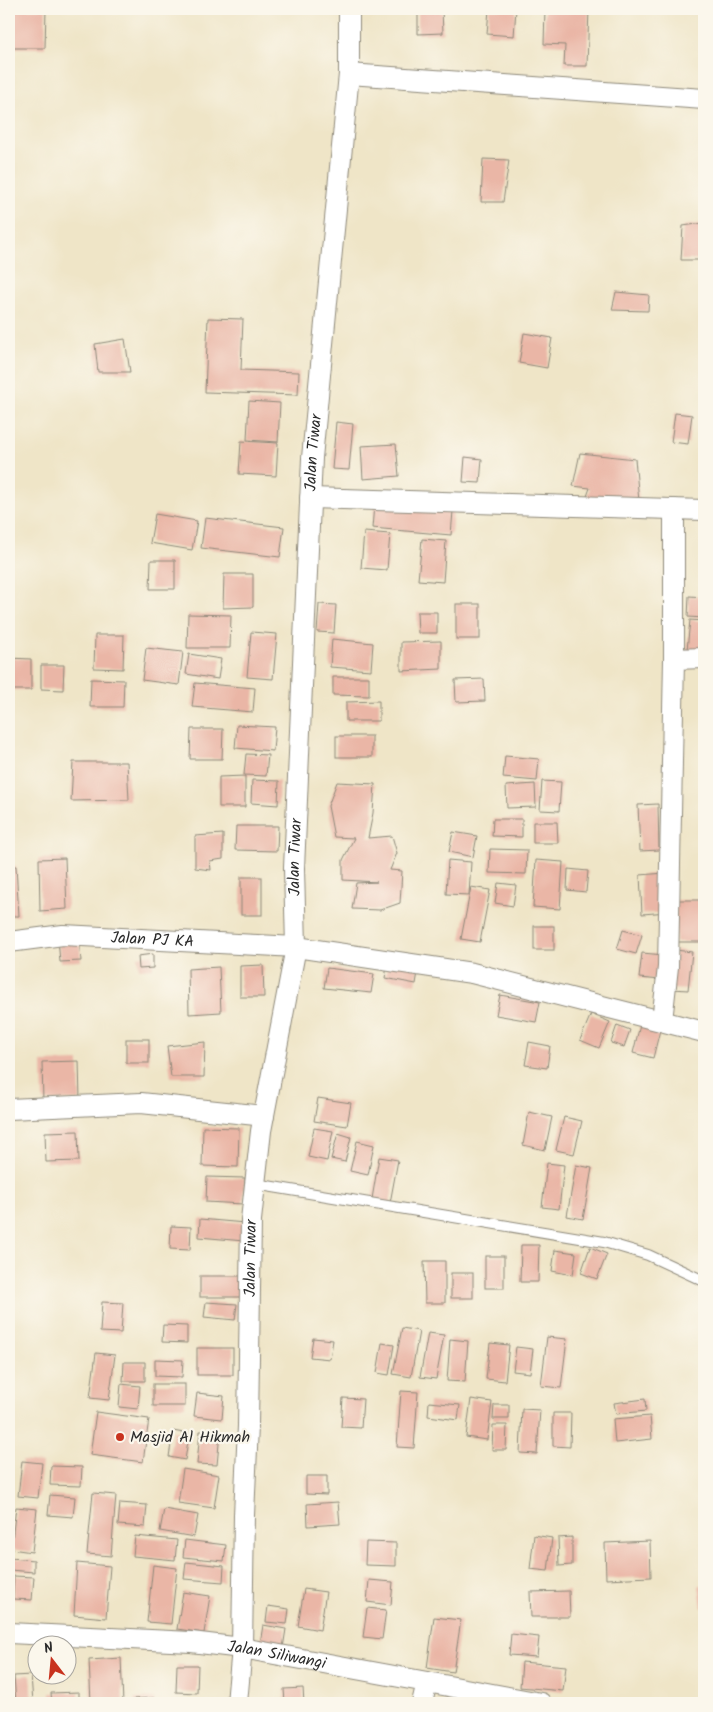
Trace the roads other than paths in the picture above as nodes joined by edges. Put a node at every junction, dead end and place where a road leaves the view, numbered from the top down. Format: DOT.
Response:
graph roads {
  1 [pos="349,9"];
  2 [pos="349,74"];
  3 [pos="704,99"];
  4 [pos="310,498"];
  5 [pos="674,509"];
  6 [pos="704,510"];
  7 [pos="704,658"];
  8 [pos="674,659"];
  9 [pos="9,942"];
  10 [pos="296,947"];
  11 [pos="662,1021"];
  12 [pos="704,1032"];
  13 [pos="9,1110"];
  14 [pos="264,1116"];
  15 [pos="255,1184"];
  16 [pos="704,1281"];
  17 [pos="9,1633"];
  18 [pos="242,1648"];
  19 [pos="427,1682"];
  20 [pos="237,1703"];
  21 [pos="422,1703"];
  22 [pos="541,1703"];
  1 -- 2 [label="street, Jalan Tiwar"];
  2 -- 3 [label="street"];
  2 -- 4 [label="street, Jalan Tiwar"];
  4 -- 5 [label="street"];
  4 -- 10 [label="street, Jalan Tiwar"];
  5 -- 6 [label="street"];
  5 -- 8 [label="street"];
  7 -- 8 [label="street"];
  8 -- 11 [label="street"];
  9 -- 10 [label="street, Jalan PJ KA"];
  10 -- 11 [label="street, Jalan PJ KA"];
  10 -- 14 [label="street, Jalan Tiwar"];
  11 -- 12 [label="street, Jalan PJ KA"];
  13 -- 14 [label="street"];
  14 -- 15 [label="street, Jalan Tiwar"];
  15 -- 16 [label="lane"];
  15 -- 18 [label="street, Jalan Tiwar"];
  17 -- 18 [label="street, Jalan Siliwangi"];
  18 -- 19 [label="street, Jalan Siliwangi"];
  18 -- 20 [label="street, Jalan Tiwar"];
  19 -- 21 [label="street"];
  19 -- 22 [label="street, Jalan Siliwangi"];
}
